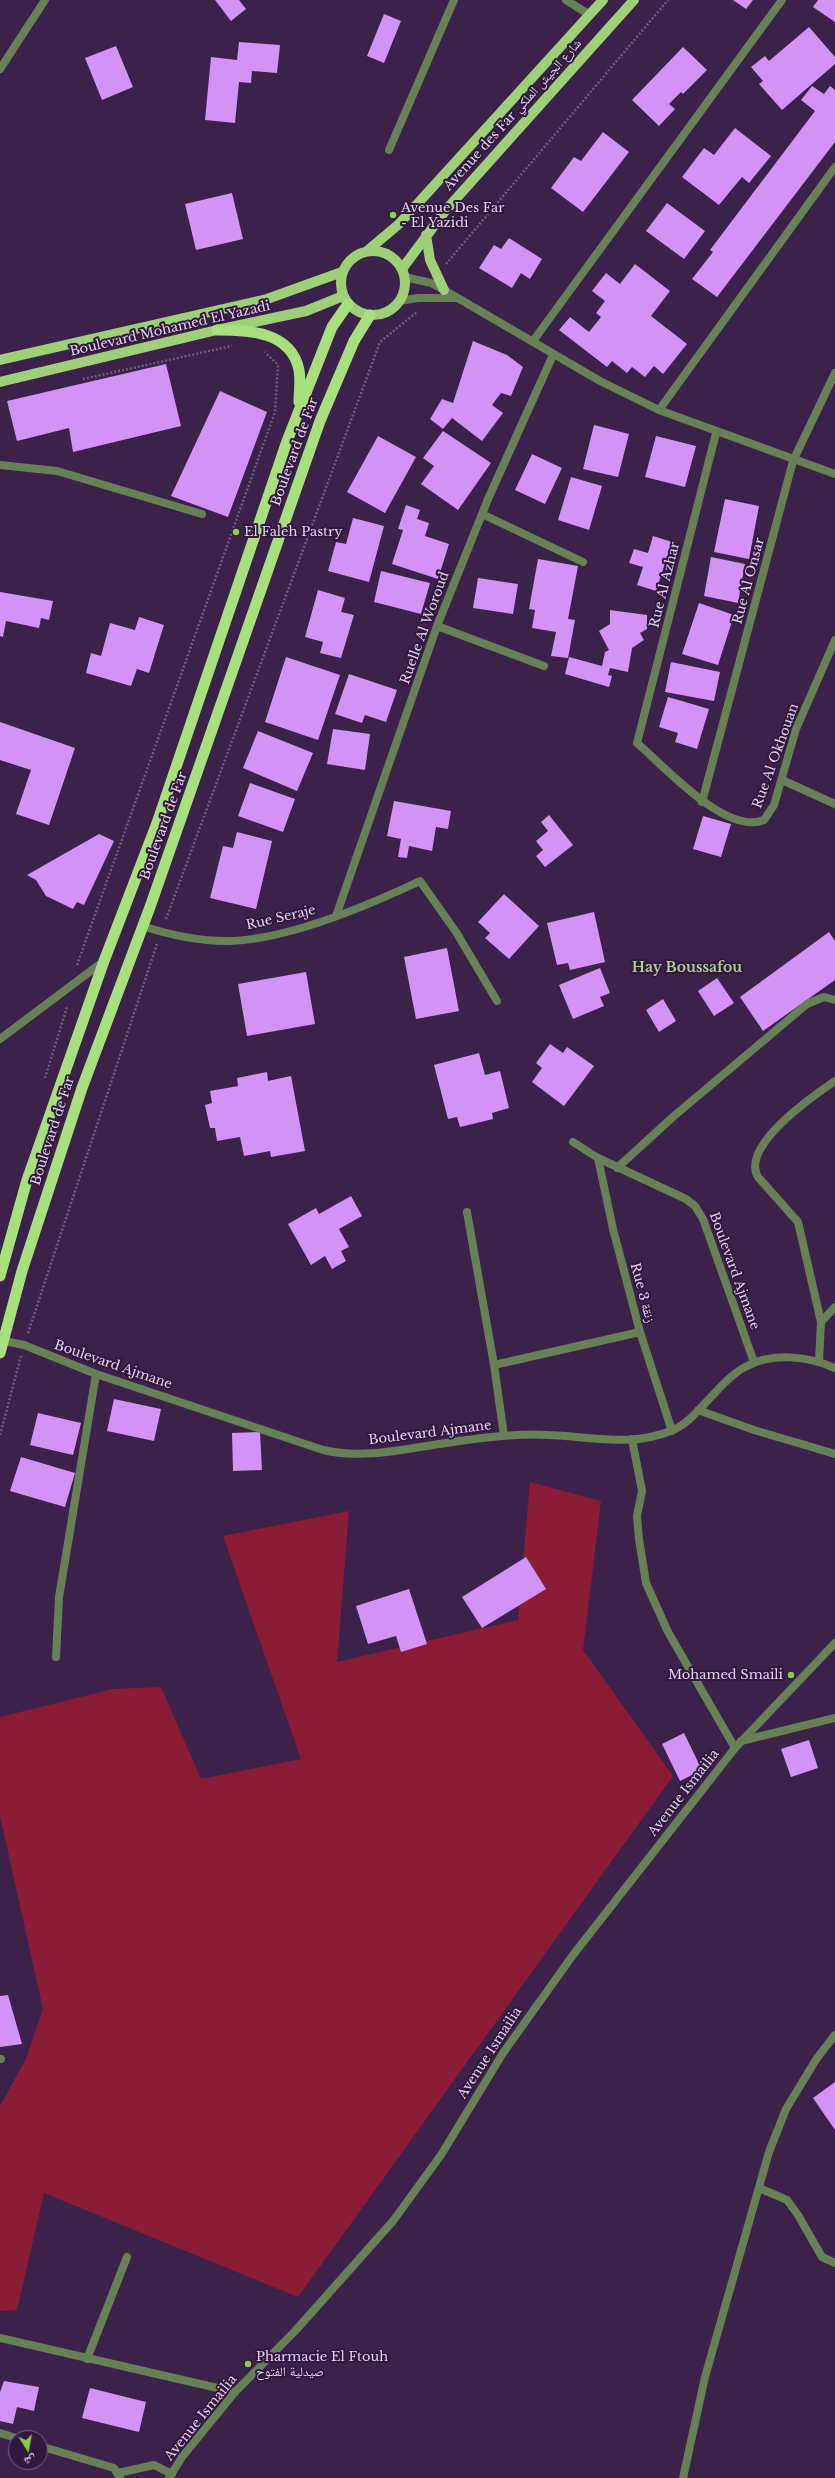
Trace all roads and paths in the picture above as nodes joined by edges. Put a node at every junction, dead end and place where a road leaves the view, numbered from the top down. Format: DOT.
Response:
graph roads {
  1 [pos="46,0"];
  2 [pos="454,0"];
  3 [pos="566,0"];
  4 [pos="603,0"];
  5 [pos="634,0"];
  6 [pos="668,0"];
  7 [pos="782,0"];
  8 [pos="590,16"];
  9 [pos="0,69"];
  10 [pos="389,150"];
  11 [pos="835,167"];
  12 [pos="426,235"];
  13 [pos="367,251"];
  14 [pos="342,272"];
  15 [pos="403,273"];
  16 [pos="436,275"];
  17 [pos="444,290"];
  18 [pos="427,298"];
  19 [pos="458,298"];
  20 [pos="346,300"];
  21 [pos="399,301"];
  22 [pos="370,315"];
  23 [pos="217,330"];
  24 [pos="533,341"];
  25 [pos="236,346"];
  26 [pos="262,348"];
  27 [pos="553,355"];
  28 [pos="0,360"];
  29 [pos="835,373"];
  30 [pos="76,380"];
  31 [pos="0,382"];
  32 [pos="659,410"];
  33 [pos="299,412"];
  34 [pos="716,433"];
  35 [pos="793,461"];
  36 [pos="0,465"];
  37 [pos="835,474"];
  38 [pos="202,514"];
  39 [pos="482,514"];
  40 [pos="583,562"];
  41 [pos="437,626"];
  42 [pos="835,640"];
  43 [pos="544,666"];
  44 [pos="782,780"];
  45 [pos="702,802"];
  46 [pos="835,804"];
  47 [pos="336,916"];
  48 [pos="142,926"];
  49 [pos="161,932"];
  50 [pos="104,961"];
  51 [pos="74,984"];
  52 [pos="835,1000"];
  53 [pos="497,1001"];
  54 [pos="0,1039"];
  55 [pos="835,1081"];
  56 [pos="44,1083"];
  57 [pos="573,1142"];
  58 [pos="598,1158"];
  59 [pos="617,1168"];
  60 [pos="467,1212"];
  61 [pos="0,1276"];
  62 [pos="835,1307"];
  63 [pos="821,1322"];
  64 [pos="640,1332"];
  65 [pos="4,1341"];
  66 [pos="24,1345"];
  67 [pos="0,1352"];
  68 [pos="819,1361"];
  69 [pos="754,1362"];
  70 [pos="494,1365"];
  71 [pos="835,1368"];
  72 [pos="96,1374"];
  73 [pos="698,1410"];
  74 [pos="672,1431"];
  75 [pos="0,1435"];
  76 [pos="504,1436"];
  77 [pos="632,1439"];
  78 [pos="835,1454"];
  79 [pos="835,1643"];
  80 [pos="56,1657"];
  81 [pos="835,1718"];
  82 [pos="741,1741"];
  83 [pos="735,1748"];
  84 [pos="835,2035"];
  85 [pos="759,2188"];
  86 [pos="127,2257"];
  87 [pos="835,2263"];
  88 [pos="0,2338"];
  89 [pos="87,2359"];
  90 [pos="235,2392"];
  91 [pos="48,2448"];
  92 [pos="119,2476"];
  93 [pos="170,2476"];
  94 [pos="683,2478"];
  1 -- 9 [label="street"];
  2 -- 10 [label="street"];
  3 -- 8 [label="street"];
  4 -- 8 [label="main road, Avenue des Far شارع الجيش الملكي"];
  5 -- 12 [label="main road, Avenue des Far شارع الجيش الملكي"];
  6 -- 16 [label="path"];
  7 -- 24 [label="street"];
  8 -- 13 [label="main road, Avenue des Far شارع الجيش الملكي"];
  11 -- 32 [label="street"];
  12 -- 15 [label="main road, Avenue des Far شارع الجيش الملكي"];
  12 -- 16 [label="main road"];
  13 -- 14 [label="main road"];
  13 -- 15 [label="main road"];
  14 -- 20 [label="main road"];
  14 -- 28 [label="main road, Boulevard Mohamed El Yazadi"];
  15 -- 17 [label="street"];
  15 -- 21 [label="main road"];
  16 -- 17 [label="main road"];
  17 -- 19 [label="street"];
  18 -- 19 [label="street"];
  18 -- 21 [label="street"];
  18 -- 49 [label="path"];
  19 -- 24 [label="street"];
  20 -- 22 [label="main road"];
  20 -- 23 [label="main road, Boulevard Mohamed El Yazadi"];
  20 -- 33 [label="highway, Boulevard de Far"];
  21 -- 22 [label="main road"];
  22 -- 48 [label="highway, Boulevard de Far"];
  23 -- 31 [label="main road, Boulevard Mohamed El Yazadi"];
  23 -- 33 [label="highway"];
  24 -- 27 [label="street"];
  25 -- 30 [label="path"];
  26 -- 51 [label="path"];
  27 -- 32 [label="street"];
  27 -- 39 [label="street, Ruelle Al Woroud"];
  29 -- 35 [label="street, Rue Al Onsar"];
  32 -- 34 [label="street"];
  33 -- 50 [label="highway, Boulevard de Far"];
  34 -- 35 [label="street"];
  34 -- 45 [label="street, Rue Al Azhar"];
  35 -- 37 [label="street"];
  35 -- 45 [label="street, Rue Al Onsar"];
  36 -- 38 [label="street"];
  39 -- 40 [label="street"];
  39 -- 41 [label="street, Ruelle Al Woroud"];
  41 -- 43 [label="street"];
  41 -- 47 [label="street, Ruelle Al Woroud"];
  42 -- 44 [label="street, Rue Al Okhouan"];
  44 -- 45 [label="street, Rue Al Okhouan"];
  44 -- 46 [label="street"];
  47 -- 49 [label="street, Rue Seraje"];
  47 -- 53 [label="street, Rue Seraje"];
  48 -- 49 [label="street, Rue Seraje"];
  48 -- 65 [label="highway, Boulevard de Far"];
  49 -- 66 [label="path"];
  50 -- 51 [label="street"];
  50 -- 61 [label="highway, Boulevard de Far"];
  51 -- 54 [label="street"];
  51 -- 56 [label="path"];
  52 -- 59 [label="street"];
  55 -- 63 [label="street"];
  57 -- 58 [label="street, Boulevard Ajmane"];
  58 -- 59 [label="street, Boulevard Ajmane"];
  58 -- 64 [label="street, Rue 3 زنقة"];
  59 -- 69 [label="street, Boulevard Ajmane"];
  60 -- 70 [label="street"];
  62 -- 63 [label="street"];
  63 -- 68 [label="street"];
  64 -- 70 [label="street"];
  64 -- 74 [label="street, Rue 3 زنقة"];
  65 -- 66 [label="street, Boulevard Ajmane"];
  65 -- 67 [label="highway, Boulevard de Far"];
  66 -- 72 [label="street, Boulevard Ajmane"];
  66 -- 75 [label="path"];
  68 -- 69 [label="street, Boulevard Ajmane"];
  68 -- 71 [label="street, Boulevard Ajmane"];
  69 -- 73 [label="street, Boulevard Ajmane"];
  70 -- 76 [label="street"];
  72 -- 76 [label="street, Boulevard Ajmane"];
  72 -- 80 [label="street"];
  73 -- 74 [label="street, Boulevard Ajmane"];
  73 -- 78 [label="street"];
  74 -- 77 [label="street, Boulevard Ajmane"];
  76 -- 77 [label="street, Boulevard Ajmane"];
  77 -- 83 [label="street"];
  79 -- 82 [label="street, Avenue Ismailia"];
  81 -- 82 [label="street"];
  82 -- 83 [label="street, Avenue Ismailia"];
  83 -- 90 [label="street, Avenue Ismailia"];
  84 -- 85 [label="street"];
  85 -- 87 [label="street"];
  85 -- 94 [label="street"];
  86 -- 89 [label="street"];
  88 -- 89 [label="street"];
  89 -- 90 [label="street"];
  90 -- 93 [label="street, Avenue Ismailia"];
  91 -- 92 [label="street"];
  92 -- 93 [label="street"];
}
